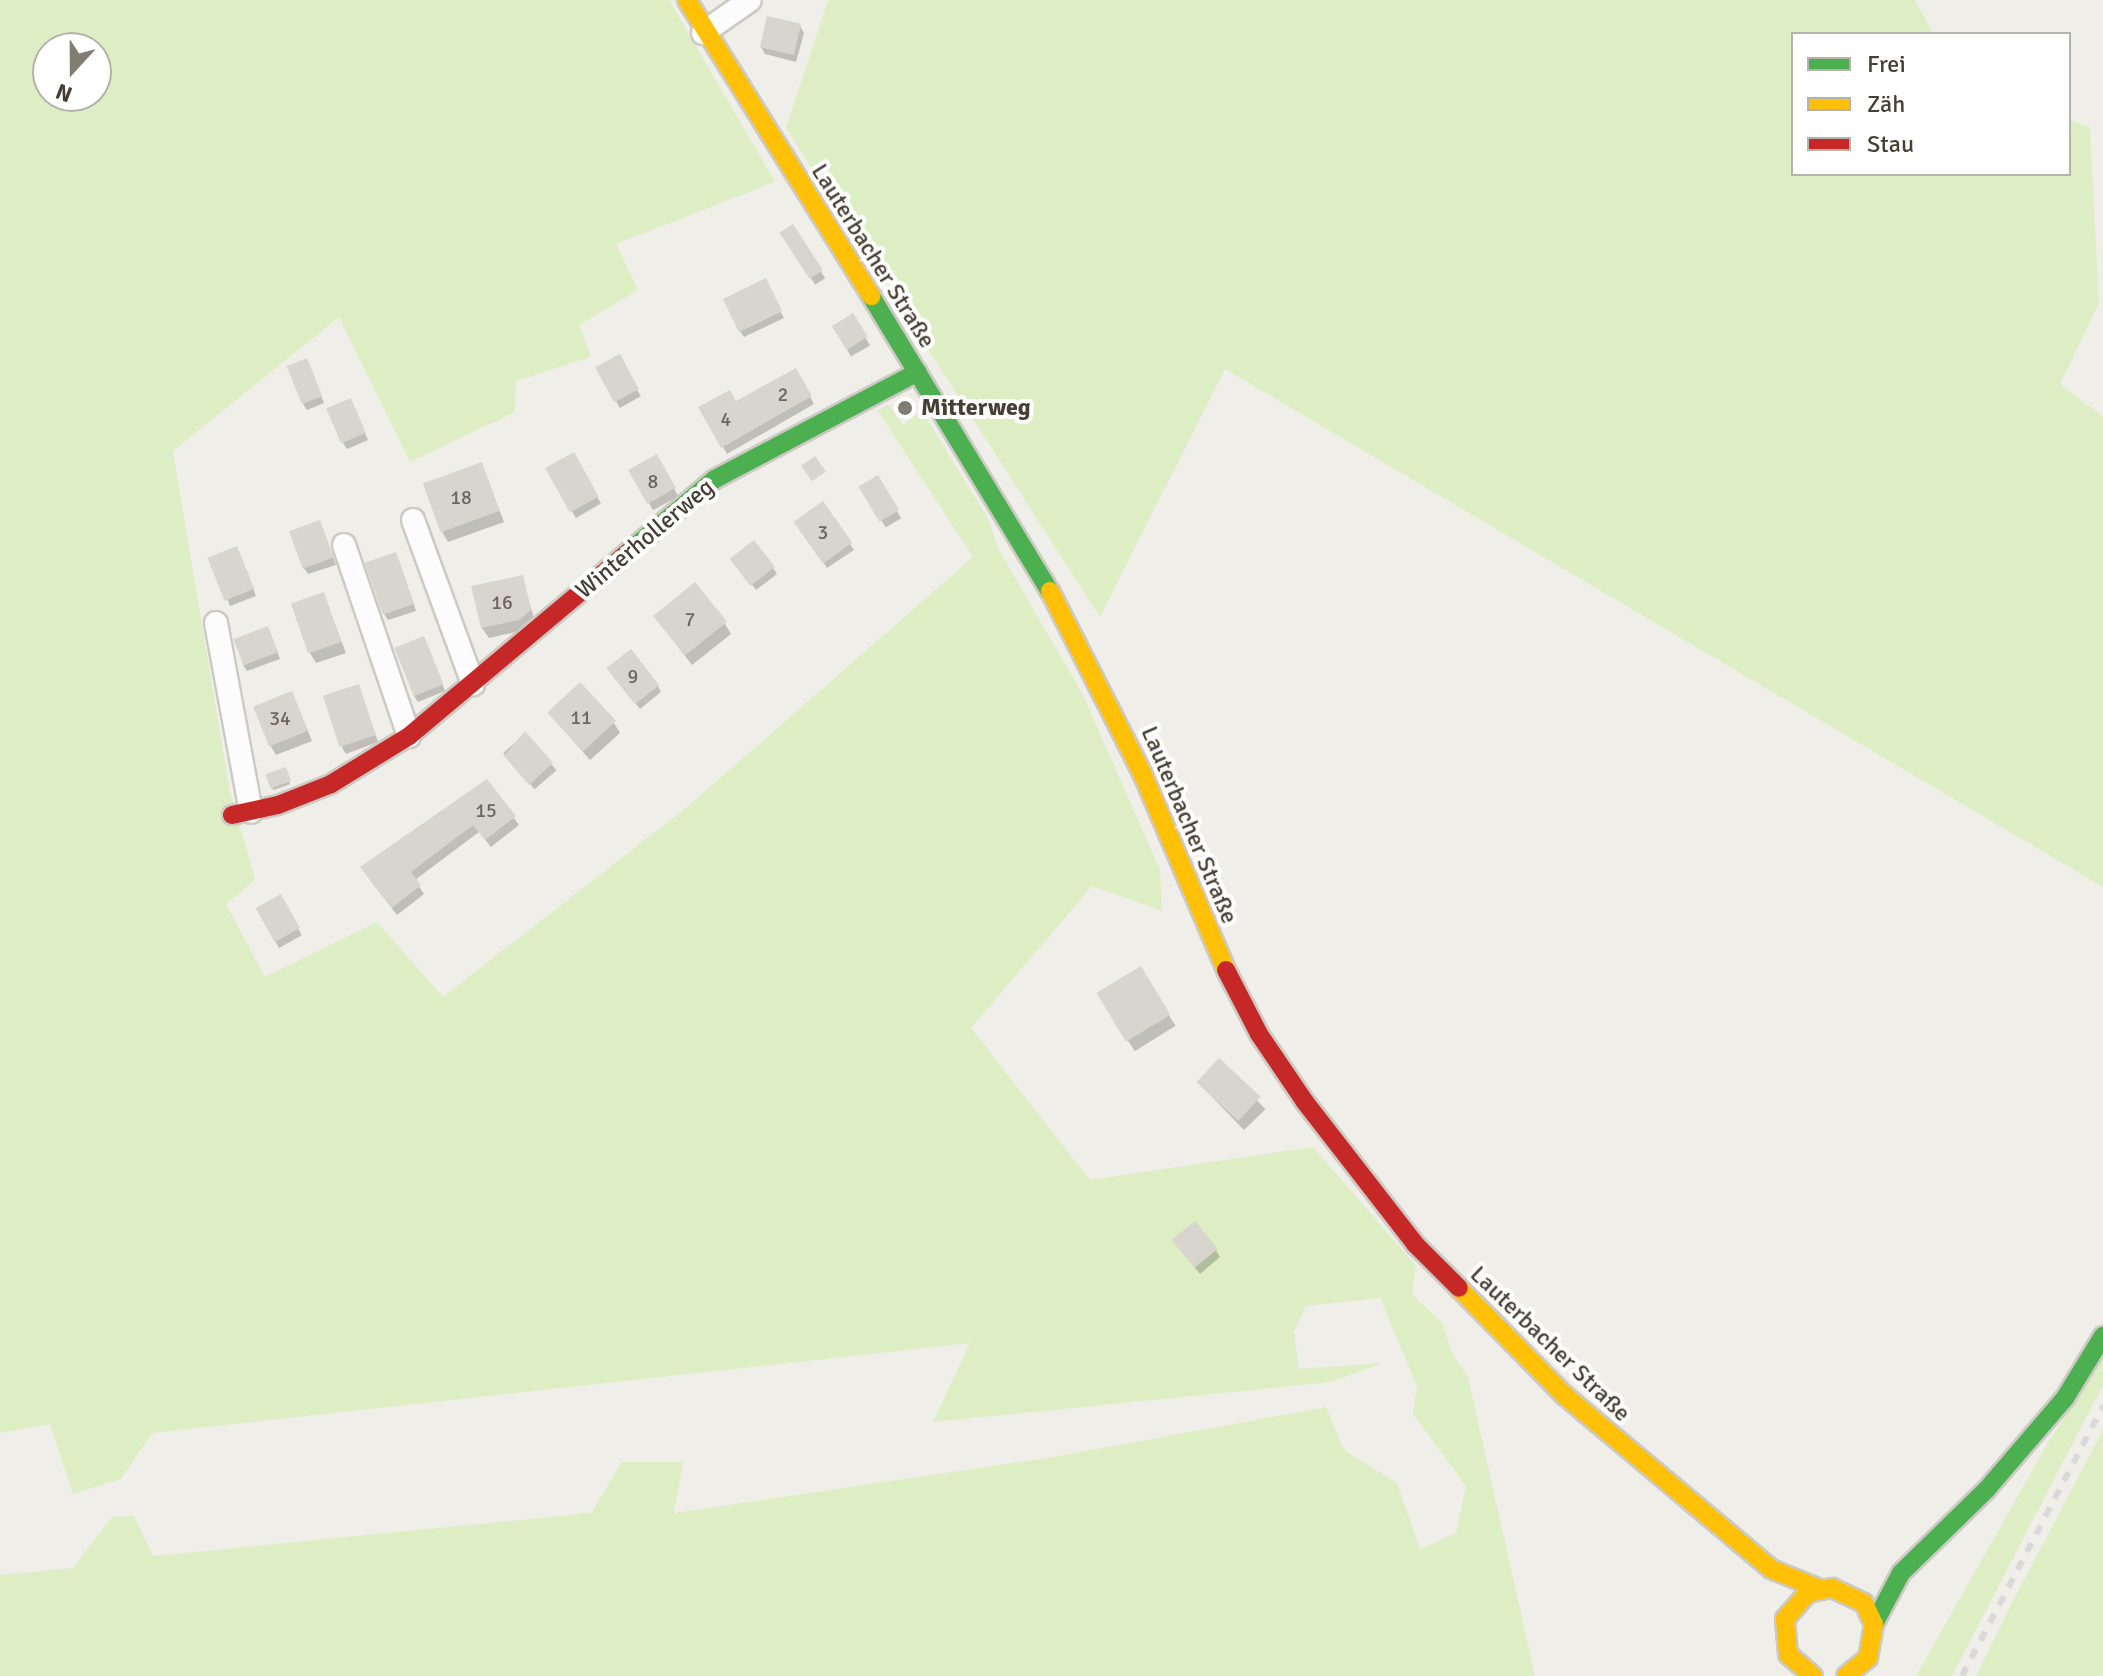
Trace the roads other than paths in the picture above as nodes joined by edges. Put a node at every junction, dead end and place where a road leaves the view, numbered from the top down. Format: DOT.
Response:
graph roads {
  1 [pos="687,0"];
  2 [pos="750,0"];
  3 [pos="703,33"];
  4 [pos="918,372"];
  5 [pos="413,520"];
  6 [pos="344,545"];
  7 [pos="216,623"];
  8 [pos="473,684"];
  9 [pos="409,736"];
  10 [pos="241,813"];
  11 [pos="2103,1336"];
  12 [pos="1771,1569"];
  13 [pos="1901,1573"];
  14 [pos="1820,1589"];
  15 [pos="1851,1593"];
  16 [pos="1785,1619"];
  17 [pos="1874,1624"];
  18 [pos="1807,1675"];
  19 [pos="1846,1676"];
  1 -- 3 [label="street, Lauterbacher Straße"];
  2 -- 3 [label="street"];
  3 -- 4 [label="street, Lauterbacher Straße"];
  4 -- 8 [label="street, Winterhollerweg"];
  4 -- 12 [label="street, Lauterbacher Straße"];
  5 -- 8 [label="street"];
  6 -- 9 [label="street"];
  7 -- 10 [label="street"];
  8 -- 9 [label="street, Winterhollerweg"];
  9 -- 10 [label="street, Winterhollerweg"];
  11 -- 13 [label="street"];
  12 -- 14 [label="street, Lauterbacher Straße"];
  12 -- 16 [label="street"];
  13 -- 15 [label="street"];
  13 -- 17 [label="street"];
  14 -- 15 [label="street, Lauterbacher Straße"];
  14 -- 16 [label="street"];
  15 -- 17 [label="street"];
  16 -- 18 [label="street"];
  17 -- 19 [label="street"];
}
